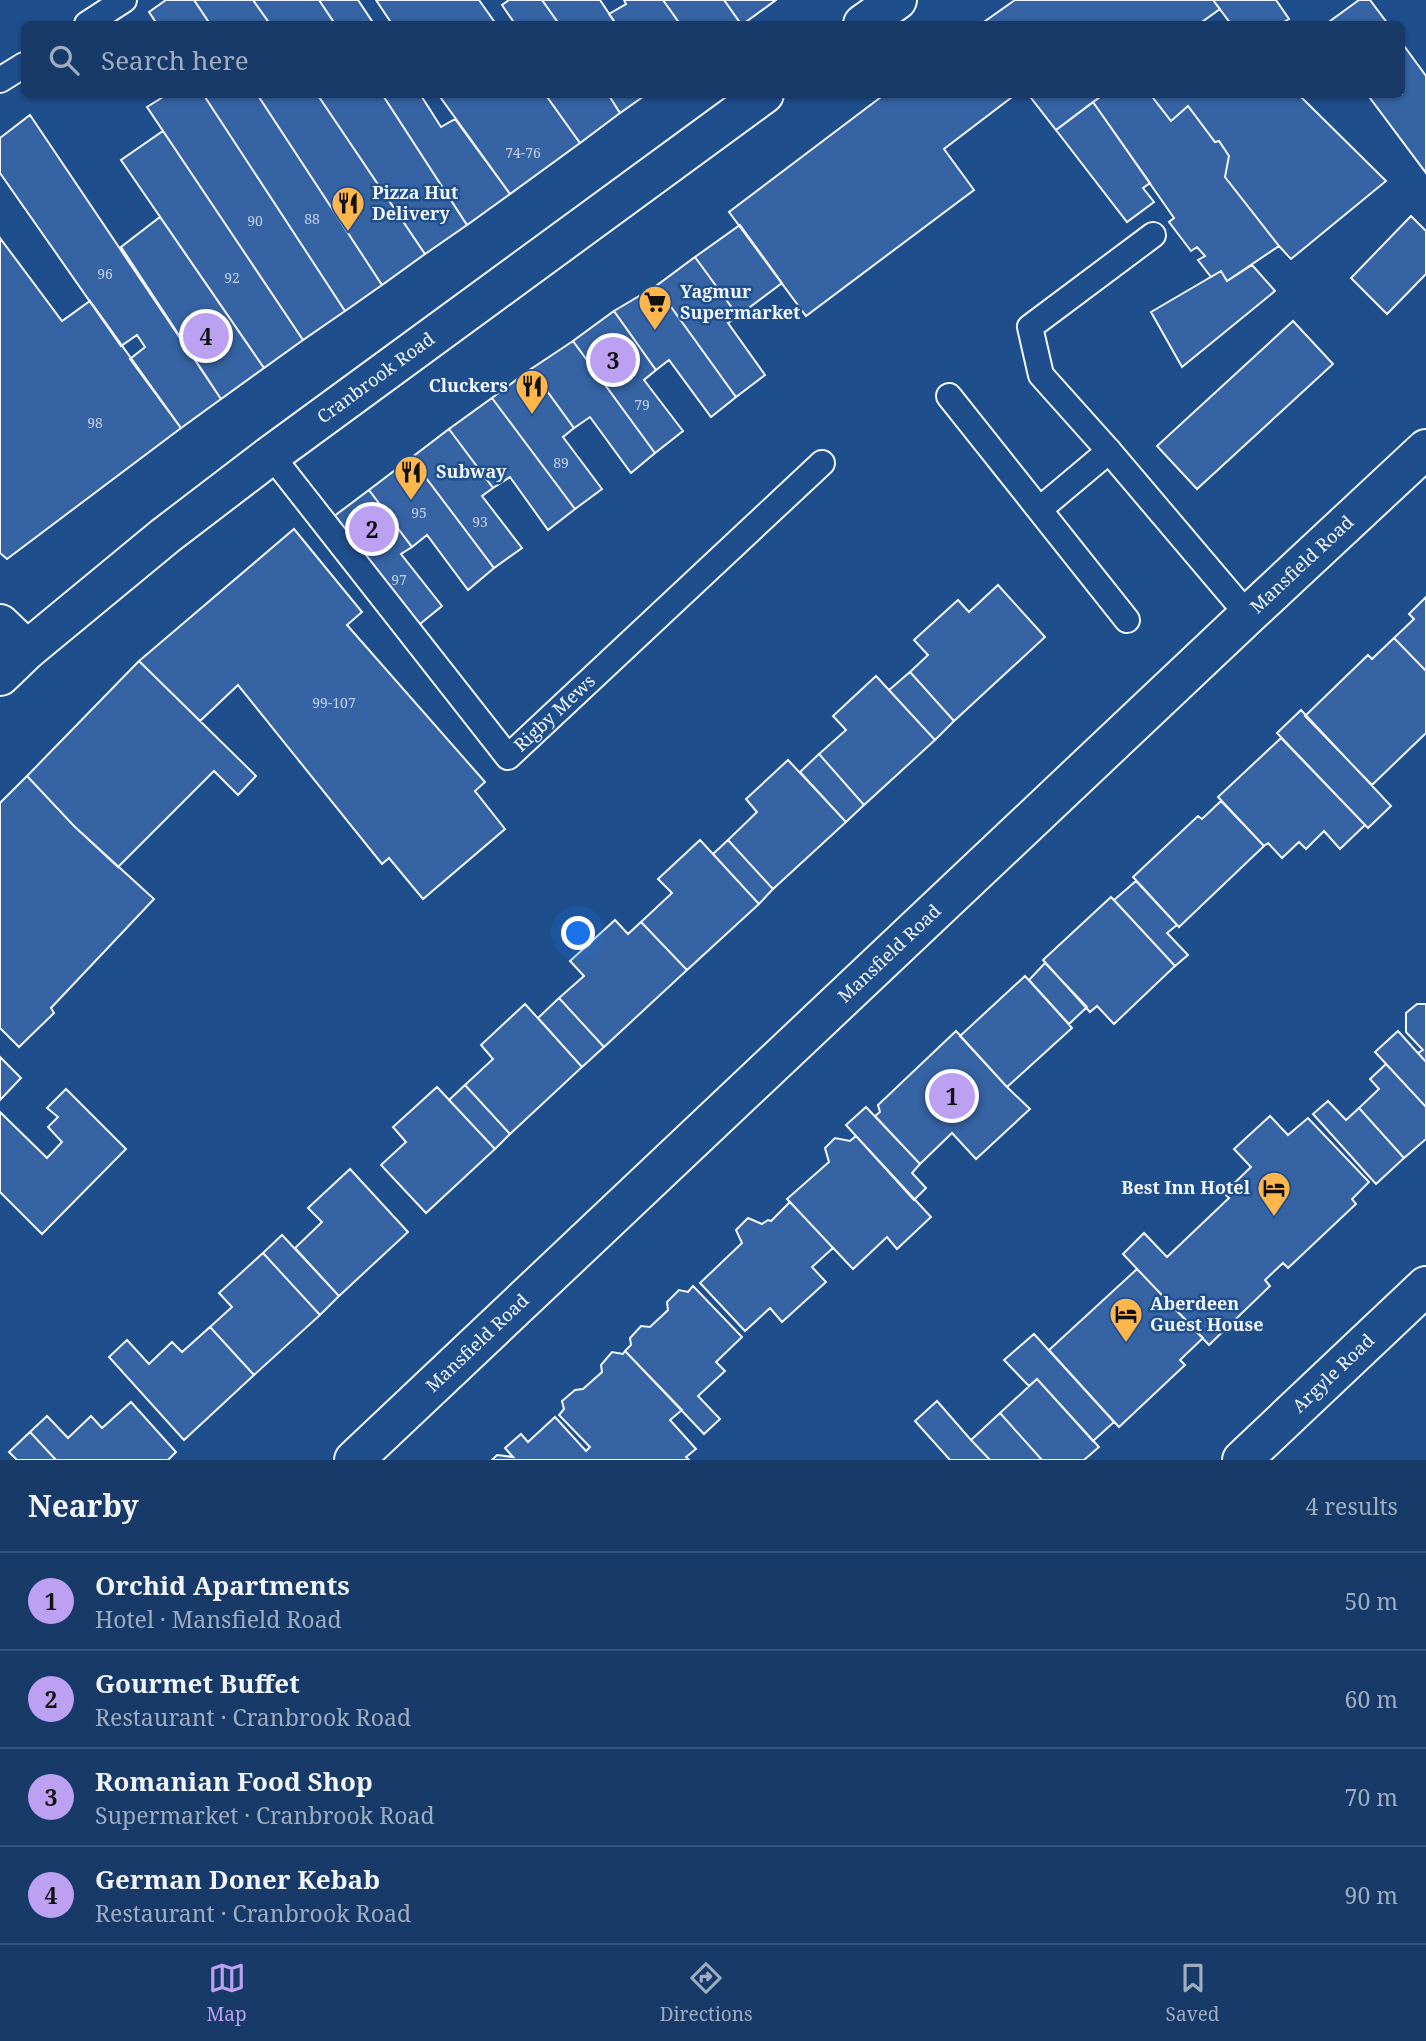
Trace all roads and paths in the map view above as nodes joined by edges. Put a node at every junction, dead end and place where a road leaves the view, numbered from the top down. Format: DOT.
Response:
graph roads {
  1 [pos="124,0"];
  2 [pos="897,0"];
  3 [pos="92,21"];
  4 [pos="867,21"];
  5 [pos="21,67"];
  6 [pos="0,80"];
  7 [pos="759,98"];
  8 [pos="1153,235"];
  9 [pos="949,396"];
  10 [pos="1426,449"];
  11 [pos="1109,451"];
  12 [pos="271,455"];
  13 [pos="822,463"];
  14 [pos="1040,509"];
  15 [pos="1248,615"];
  16 [pos="1127,620"];
  17 [pos="13,637"];
  18 [pos="0,676"];
  19 [pos="1426,1286"];
  20 [pos="354,1460"];
  21 [pos="1242,1460"];
  1 -- 3 [label="lane"];
  2 -- 4 [label="street"];
  5 -- 6 [label="lane"];
  7 -- 12 [label="street, Cranbrook Road"];
  8 -- 11 [label="lane"];
  9 -- 14 [label="lane"];
  10 -- 15 [label="street, Mansfield Road"];
  11 -- 14 [label="lane"];
  11 -- 15 [label="lane"];
  12 -- 13 [label="lane, Rigby Mews"];
  12 -- 17 [label="street, Cranbrook Road"];
  14 -- 16 [label="lane"];
  15 -- 20 [label="street, Mansfield Road"];
  17 -- 18 [label="street, Cranbrook Road"];
  19 -- 21 [label="street, Argyle Road"];
}
